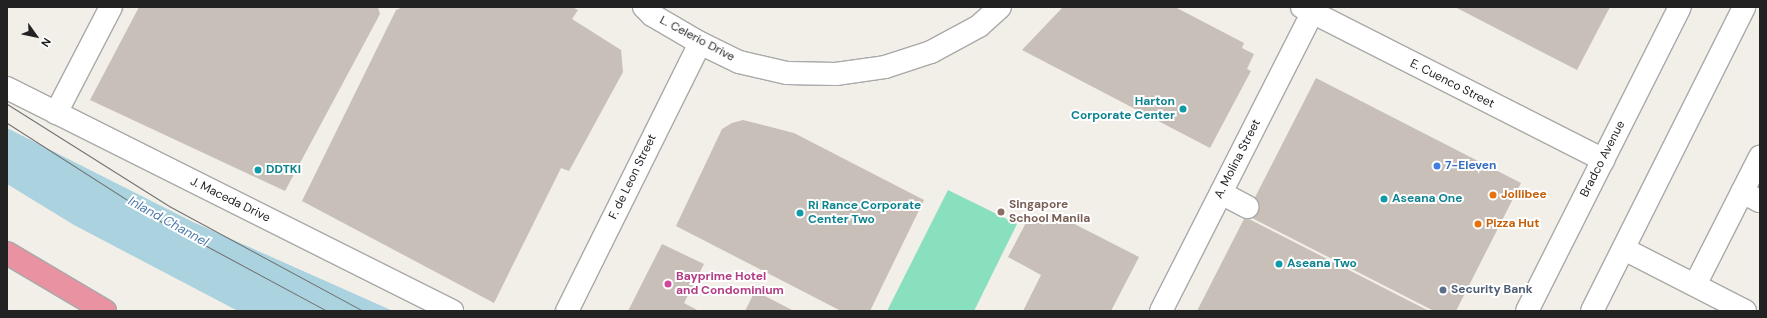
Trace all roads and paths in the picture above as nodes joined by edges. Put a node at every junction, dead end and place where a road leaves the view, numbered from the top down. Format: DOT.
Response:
graph roads {
  1 [pos="111,7"];
  2 [pos="644,7"];
  3 [pos="1000,7"];
  4 [pos="1680,7"];
  5 [pos="1744,7"];
  6 [pos="1310,9"];
  7 [pos="700,44"];
  8 [pos="7,88"];
  9 [pos="56,113"];
  10 [pos="1760,158"];
  11 [pos="1603,160"];
  12 [pos="1221,194"];
  13 [pos="1751,197"];
  14 [pos="1248,207"];
  15 [pos="1624,249"];
  16 [pos="7,253"];
  17 [pos="1695,285"];
  18 [pos="106,311"];
  19 [pos="452,311"];
  20 [pos="567,311"];
  21 [pos="1161,311"];
  22 [pos="1527,311"];
  23 [pos="1592,311"];
  24 [pos="1745,311"];
  1 -- 9 [label="street"];
  2 -- 7 [label="street, L. Celerio Drive"];
  3 -- 7 [label="street, L. Celerio Drive"];
  4 -- 11 [label="street, Bradco Avenue"];
  5 -- 15 [label="street"];
  6 -- 11 [label="street, E. Cuenco Street"];
  6 -- 12 [label="street, A. Molina Street"];
  7 -- 20 [label="street, F. de Leon Street"];
  8 -- 9 [label="street, J. Maceda Drive"];
  9 -- 19 [label="street, J. Maceda Drive"];
  10 -- 13 [label="street"];
  11 -- 22 [label="street, Bradco Avenue"];
  12 -- 14 [label="street"];
  12 -- 21 [label="street, A. Molina Street"];
  13 -- 17 [label="street"];
  15 -- 17 [label="street"];
  15 -- 23 [label="street"];
  16 -- 18 [label="highway"];
  17 -- 24 [label="street"];
}
